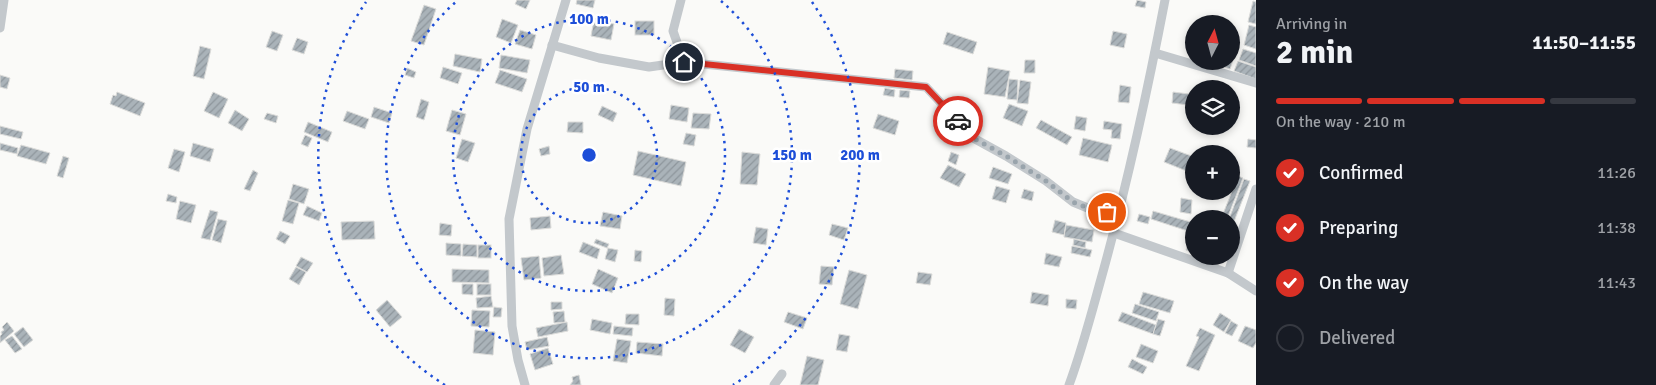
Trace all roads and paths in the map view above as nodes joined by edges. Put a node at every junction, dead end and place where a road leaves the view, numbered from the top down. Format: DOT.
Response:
graph roads {
  1 [pos="4,0"];
  2 [pos="566,0"];
  3 [pos="681,0"];
  4 [pos="1165,0"];
  5 [pos="0,28"];
  6 [pos="552,45"];
  7 [pos="1155,53"];
  8 [pos="684,62"];
  9 [pos="1256,82"];
  10 [pos="1256,189"];
  11 [pos="1119,213"];
  12 [pos="1114,233"];
  13 [pos="1228,273"];
  14 [pos="1256,291"];
  15 [pos="782,374"];
  16 [pos="525,385"];
  17 [pos="774,385"];
  18 [pos="1069,385"];
  1 -- 5 [label="street"];
  2 -- 6 [label="street"];
  3 -- 8 [label="street"];
  4 -- 7 [label="street"];
  6 -- 8 [label="street"];
  6 -- 16 [label="street"];
  7 -- 9 [label="street"];
  7 -- 11 [label="street"];
  8 -- 11 [label="street"];
  10 -- 13 [label="street"];
  11 -- 12 [label="street"];
  12 -- 13 [label="street"];
  12 -- 18 [label="street"];
  13 -- 14 [label="street"];
  15 -- 17 [label="street"];
}
